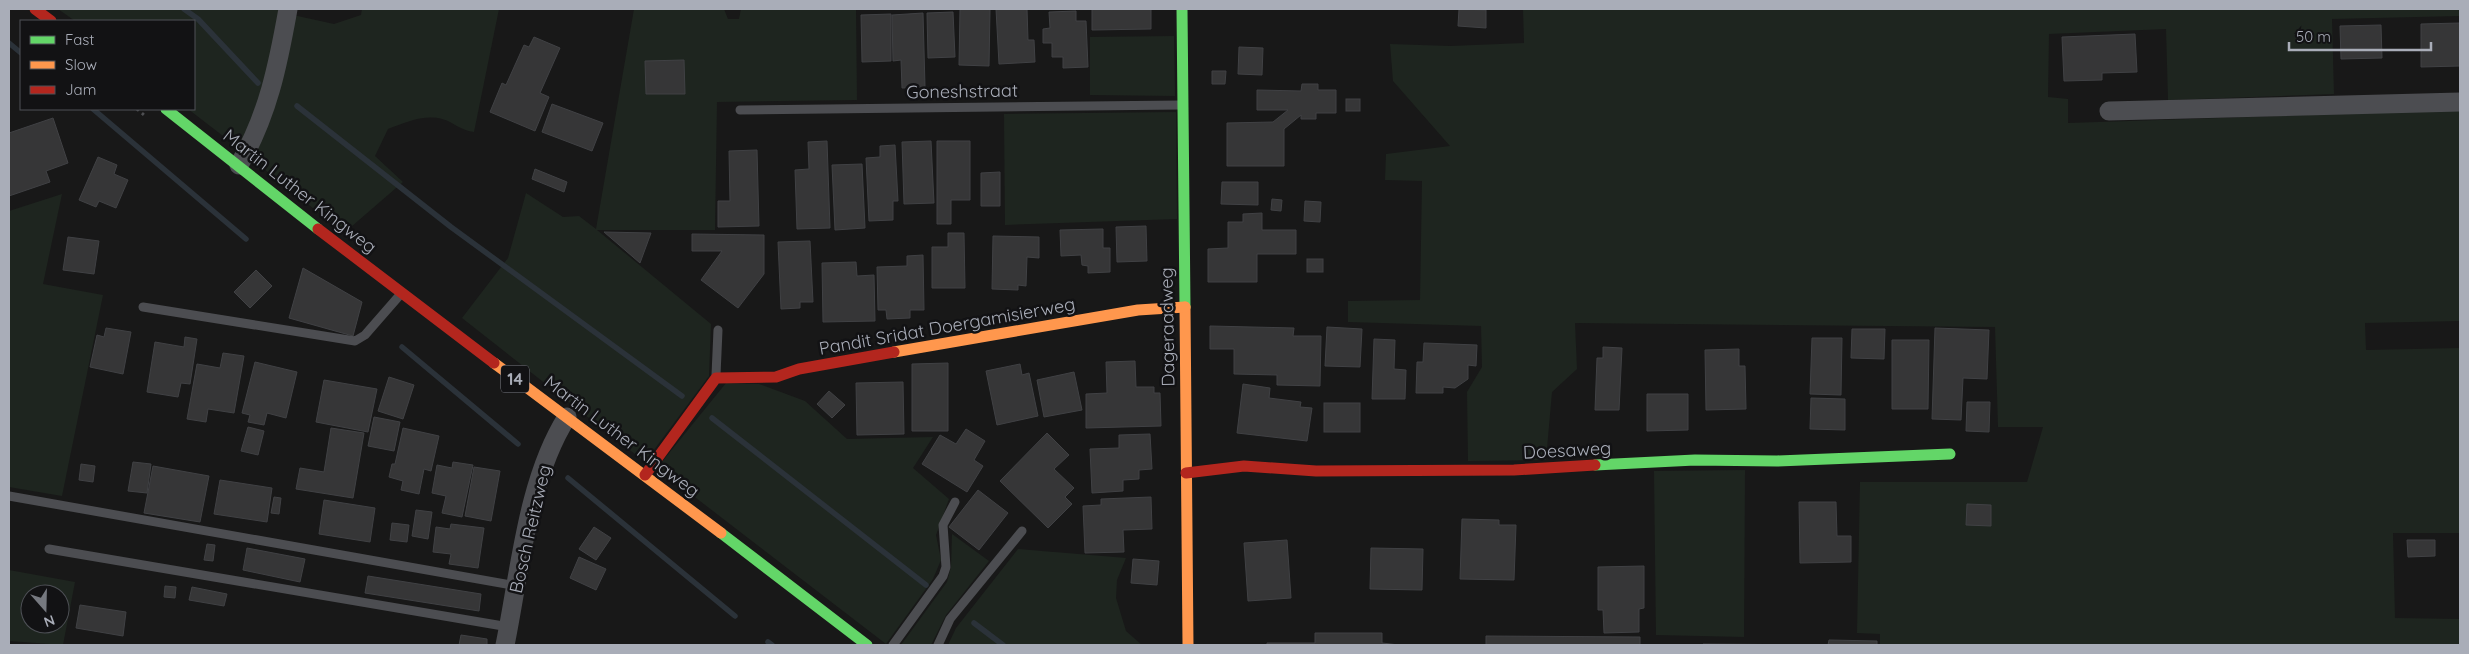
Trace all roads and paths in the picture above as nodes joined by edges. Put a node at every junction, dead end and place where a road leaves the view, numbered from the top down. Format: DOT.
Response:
graph roads {
  1 [pos="35,9"];
  2 [pos="288,9"];
  3 [pos="1182,9"];
  4 [pos="51,20"];
  5 [pos="2460,102"];
  6 [pos="1184,105"];
  7 [pos="167,110"];
  8 [pos="740,110"];
  9 [pos="2109,111"];
  10 [pos="239,164"];
  11 [pos="401,294"];
  12 [pos="143,307"];
  13 [pos="1184,307"];
  14 [pos="718,330"];
  15 [pos="716,378"];
  16 [pos="567,417"];
  17 [pos="1950,454"];
  18 [pos="1186,473"];
  19 [pos="645,474"];
  20 [pos="9,496"];
  21 [pos="955,502"];
  22 [pos="1022,531"];
  23 [pos="49,549"];
  24 [pos="517,586"];
  25 [pos="507,636"];
  26 [pos="868,645"];
  27 [pos="893,645"];
  28 [pos="938,645"];
  29 [pos="1188,645"];
  1 -- 4 [label="street"];
  2 -- 10 [label="street"];
  3 -- 6 [label="street, Dageraadweg"];
  5 -- 9 [label="street"];
  6 -- 8 [label="lane, Goneshstraat"];
  6 -- 13 [label="street, Dageraadweg"];
  7 -- 10 [label="street, Martin Luther Kingweg / 14"];
  10 -- 11 [label="street, Martin Luther Kingweg / 14"];
  11 -- 12 [label="lane"];
  11 -- 16 [label="street, Martin Luther Kingweg / 14"];
  13 -- 15 [label="street, Pandit Sridat Doergamisierweg"];
  13 -- 18 [label="street, Dageraadweg"];
  14 -- 15 [label="lane"];
  15 -- 19 [label="street"];
  16 -- 19 [label="street, Martin Luther Kingweg / 14"];
  16 -- 24 [label="street, Bosch Reitzweg"];
  17 -- 18 [label="street, Doesaweg"];
  18 -- 29 [label="street, Dageraadweg"];
  19 -- 26 [label="street, Martin Luther Kingweg / 14"];
  20 -- 24 [label="lane"];
  21 -- 27 [label="lane"];
  22 -- 28 [label="lane"];
  23 -- 25 [label="lane"];
  24 -- 25 [label="street, Bosch Reitzweg"];
}
